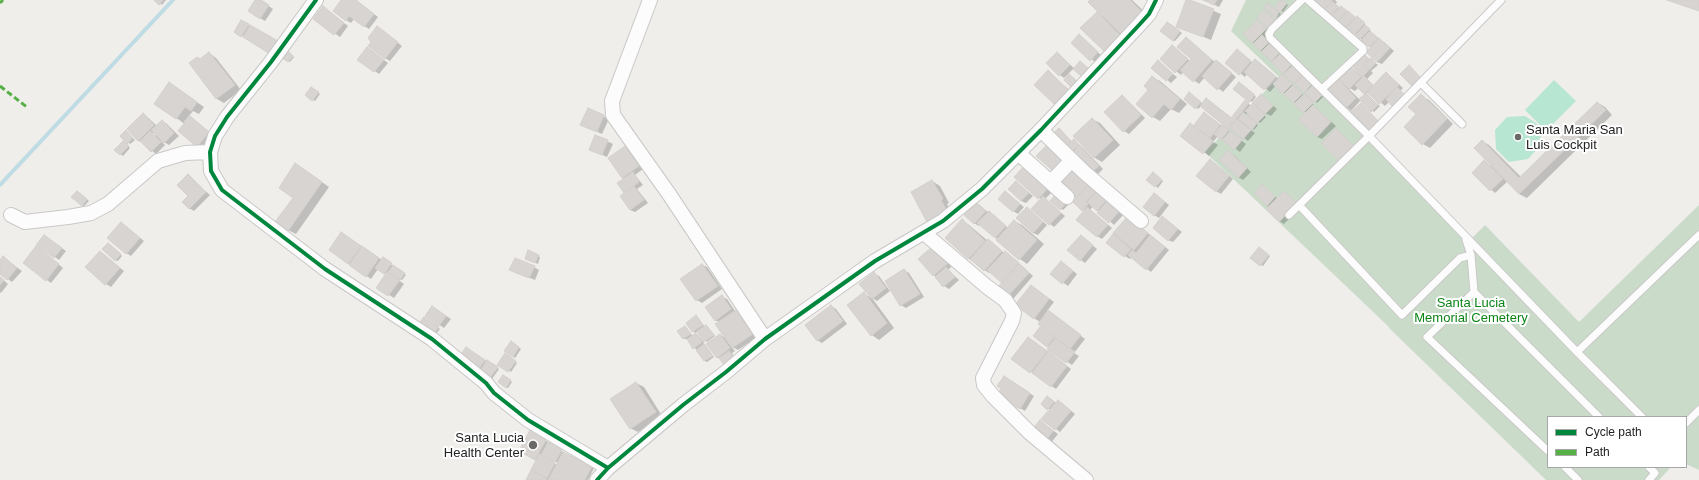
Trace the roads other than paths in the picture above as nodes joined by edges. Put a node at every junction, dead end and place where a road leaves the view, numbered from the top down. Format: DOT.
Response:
graph roads {
  1 [pos="316,0"];
  2 [pos="650,0"];
  3 [pos="1156,0"];
  4 [pos="1302,0"];
  5 [pos="1308,0"];
  6 [pos="1501,0"];
  7 [pos="1421,83"];
  8 [pos="1322,88"];
  9 [pos="1462,124"];
  10 [pos="1041,130"];
  11 [pos="1370,136"];
  12 [pos="210,152"];
  13 [pos="1018,153"];
  14 [pos="1072,160"];
  15 [pos="1051,182"];
  16 [pos="1067,197"];
  17 [pos="1299,205"];
  18 [pos="1289,214"];
  19 [pos="11,215"];
  20 [pos="1141,221"];
  21 [pos="924,232"];
  22 [pos="1699,236"];
  23 [pos="1465,237"];
  24 [pos="1471,255"];
  25 [pos="1474,292"];
  26 [pos="765,339"];
  27 [pos="1577,352"];
  28 [pos="1699,410"];
  29 [pos="1598,416"];
  30 [pos="1641,416"];
  31 [pos="1687,422"];
  32 [pos="1547,450"];
  33 [pos="608,468"];
  34 [pos="1566,468"];
  35 [pos="1650,468"];
  36 [pos="597,480"];
  37 [pos="1086,480"];
  38 [pos="1578,480"];
  39 [pos="1649,480"];
  1 -- 12 [label="street"];
  2 -- 26 [label="street"];
  3 -- 10 [label="street"];
  4 -- 8 [label="lane"];
  5 -- 8 [label="lane"];
  6 -- 7 [label="lane"];
  7 -- 9 [label="lane"];
  7 -- 11 [label="lane"];
  8 -- 11 [label="lane"];
  10 -- 13 [label="street"];
  10 -- 14 [label="street"];
  11 -- 17 [label="lane"];
  11 -- 23 [label="lane"];
  12 -- 19 [label="street"];
  12 -- 33 [label="street"];
  13 -- 15 [label="street"];
  13 -- 21 [label="street"];
  14 -- 15 [label="street"];
  14 -- 20 [label="street"];
  15 -- 16 [label="street"];
  17 -- 18 [label="lane"];
  17 -- 24 [label="lane"];
  21 -- 26 [label="street"];
  21 -- 37 [label="street"];
  22 -- 27 [label="lane"];
  23 -- 24 [label="lane"];
  23 -- 27 [label="lane"];
  24 -- 25 [label="lane"];
  25 -- 29 [label="lane"];
  25 -- 32 [label="lane"];
  26 -- 33 [label="street"];
  27 -- 30 [label="lane"];
  28 -- 31 [label="lane"];
  33 -- 36 [label="street"];
  34 -- 38 [label="lane"];
  35 -- 39 [label="lane"];
}
